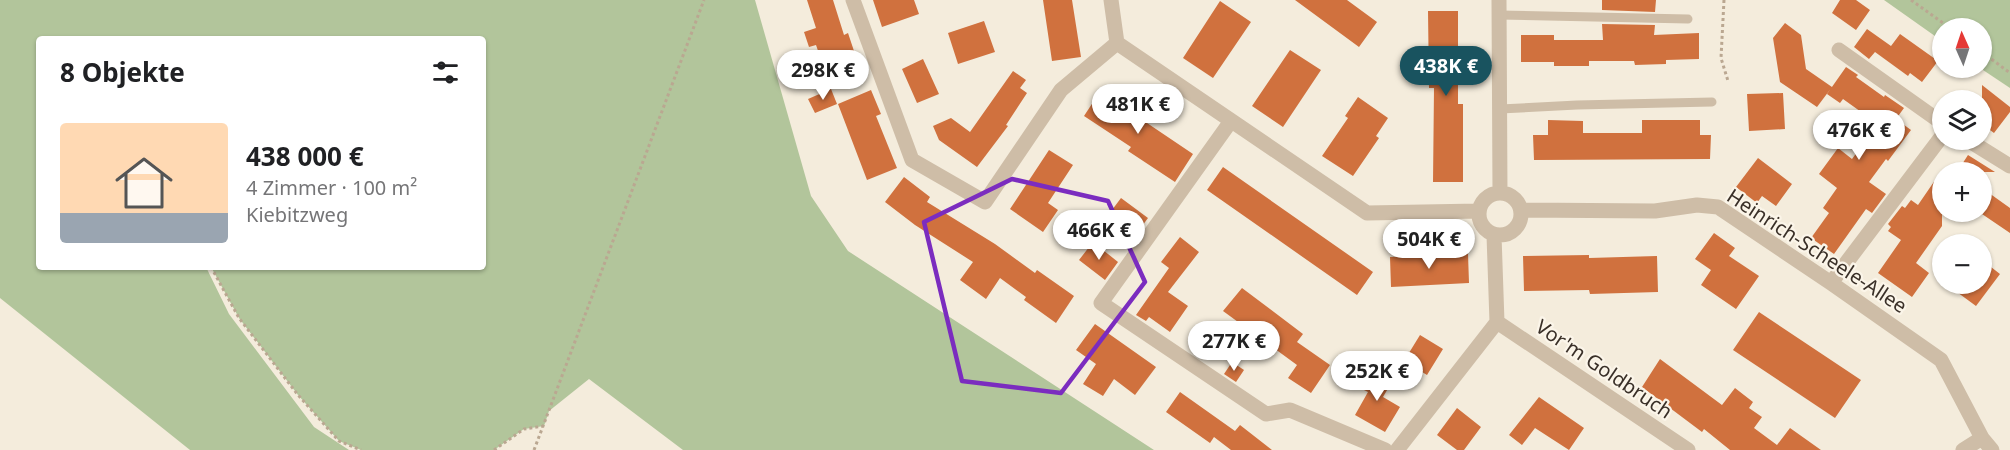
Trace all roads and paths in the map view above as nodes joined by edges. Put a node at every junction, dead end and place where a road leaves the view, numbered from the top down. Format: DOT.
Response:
graph roads {
  1 [pos="704,0"];
  2 [pos="853,0"];
  3 [pos="1111,0"];
  4 [pos="1724,0"];
  5 [pos="1911,0"];
  6 [pos="1499,8"];
  7 [pos="1936,18"];
  8 [pos="1689,20"];
  9 [pos="1117,43"];
  10 [pos="1839,50"];
  11 [pos="1992,60"];
  12 [pos="2010,73"];
  13 [pos="1728,81"];
  14 [pos="1712,102"];
  15 [pos="1500,109"];
  16 [pos="1932,116"];
  17 [pos="1230,121"];
  18 [pos="1932,149"];
  19 [pos="1984,150"];
  20 [pos="2010,166"];
  21 [pos="1500,193"];
  22 [pos="1521,210"];
  23 [pos="1479,212"];
  24 [pos="1494,235"];
  25 [pos="213,270"];
  26 [pos="1831,283"];
  27 [pos="1497,322"];
  28 [pos="544,426"];
  29 [pos="1987,444"];
  30 [pos="361,450"];
  31 [pos="494,450"];
  32 [pos="534,450"];
  33 [pos="1385,450"];
  34 [pos="1397,450"];
  35 [pos="1688,450"];
  36 [pos="1963,450"];
  1 -- 28 [label="path"];
  2 -- 9 [label="street"];
  3 -- 9 [label="street"];
  4 -- 13 [label="path"];
  5 -- 7 [label="path"];
  6 -- 8 [label="lane"];
  6 -- 15 [label="street"];
  9 -- 17 [label="street"];
  10 -- 16 [label="street"];
  11 -- 12 [label="path"];
  14 -- 15 [label="lane"];
  15 -- 21 [label="street"];
  17 -- 23 [label="street"];
  17 -- 33 [label="street"];
  18 -- 26 [label="street"];
  19 -- 20 [label="street"];
  21 -- 22 [label="street"];
  21 -- 23 [label="street"];
  22 -- 24 [label="street"];
  22 -- 26 [label="street, Heinrich-Scheele-Allee"];
  23 -- 24 [label="street"];
  24 -- 27 [label="street"];
  25 -- 30 [label="path"];
  26 -- 29 [label="street, Heinrich-Scheele-Allee"];
  27 -- 34 [label="street"];
  27 -- 35 [label="street, Vor'm Goldbruch"];
  28 -- 31 [label="path"];
  28 -- 32 [label="path"];
  29 -- 36 [label="street"];
}
